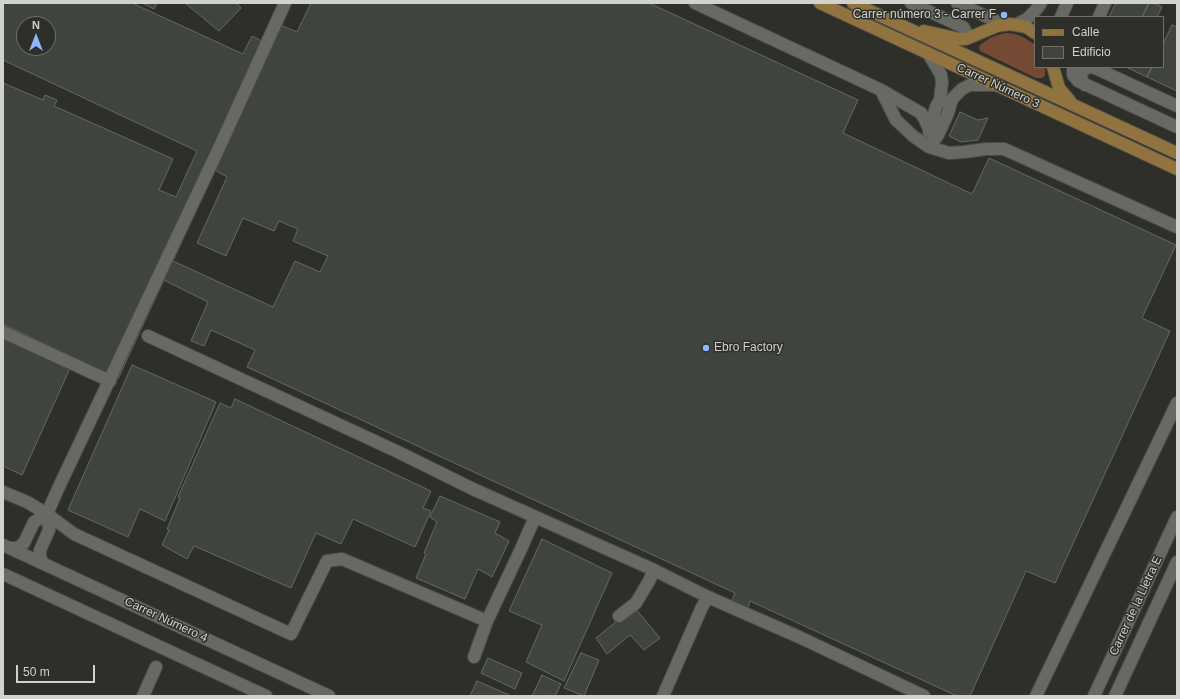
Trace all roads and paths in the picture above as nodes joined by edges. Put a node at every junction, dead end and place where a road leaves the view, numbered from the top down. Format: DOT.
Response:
graph roads {
  1 [pos="285,3"];
  2 [pos="695,3"];
  3 [pos="820,3"];
  4 [pos="853,3"];
  5 [pos="911,3"];
  6 [pos="957,3"];
  7 [pos="1041,3"];
  8 [pos="1067,3"];
  9 [pos="1105,3"];
  10 [pos="969,8"];
  11 [pos="1061,16"];
  12 [pos="1099,16"];
  13 [pos="1010,24"];
  14 [pos="961,26"];
  15 [pos="905,27"];
  16 [pos="1034,32"];
  17 [pos="960,39"];
  18 [pos="928,54"];
  19 [pos="1053,68"];
  20 [pos="1073,68"];
  21 [pos="1088,68"];
  22 [pos="1094,68"];
  23 [pos="995,84"];
  24 [pos="1085,85"];
  25 [pos="881,90"];
  26 [pos="1075,105"];
  27 [pos="1177,106"];
  28 [pos="1177,127"];
  29 [pos="929,129"];
  30 [pos="929,147"];
  31 [pos="1177,153"];
  32 [pos="1177,169"];
  33 [pos="1177,227"];
  34 [pos="3,332"];
  35 [pos="148,336"];
  36 [pos="110,381"];
  37 [pos="1177,403"];
  38 [pos="3,492"];
  39 [pos="47,514"];
  40 [pos="535,517"];
  41 [pos="1177,517"];
  42 [pos="6,546"];
  43 [pos="1177,562"];
  44 [pos="43,563"];
  45 [pos="654,570"];
  46 [pos="3,574"];
  47 [pos="708,596"];
  48 [pos="619,616"];
  49 [pos="487,621"];
  50 [pos="474,657"];
  51 [pos="156,667"];
  52 [pos="143,696"];
  53 [pos="266,696"];
  54 [pos="329,696"];
  55 [pos="663,696"];
  56 [pos="924,696"];
  57 [pos="1036,696"];
  58 [pos="1094,696"];
  59 [pos="1115,696"];
  1 -- 36 [label="street"];
  2 -- 25 [label="street"];
  3 -- 18 [label="main road, Carrer Número 3"];
  4 -- 15 [label="main road, Carrer Número 3"];
  5 -- 14 [label="street"];
  6 -- 10 [label="street"];
  7 -- 13 [label="street"];
  8 -- 11 [label="street"];
  9 -- 12 [label="street"];
  10 -- 13 [label="street"];
  10 -- 14 [label="street"];
  13 -- 16 [label="main road"];
  13 -- 17 [label="main road"];
  14 -- 17 [label="street"];
  15 -- 17 [label="main road"];
  15 -- 26 [label="main road, Carrer Número 3"];
  18 -- 23 [label="main road, Carrer Número 3"];
  18 -- 29 [label="street"];
  19 -- 26 [label="main road"];
  20 -- 24 [label="street"];
  21 -- 24 [label="street"];
  22 -- 27 [label="street"];
  23 -- 30 [label="street"];
  23 -- 32 [label="main road, Carrer Número 3"];
  24 -- 28 [label="street"];
  25 -- 29 [label="street"];
  25 -- 30 [label="street"];
  26 -- 31 [label="main road, Carrer Número 3"];
  29 -- 30 [label="street"];
  30 -- 33 [label="street"];
  34 -- 36 [label="street"];
  35 -- 40 [label="street"];
  36 -- 39 [label="street"];
  37 -- 57 [label="street"];
  38 -- 39 [label="street"];
  39 -- 42 [label="street"];
  39 -- 44 [label="street"];
  39 -- 49 [label="street"];
  40 -- 45 [label="street"];
  40 -- 49 [label="street"];
  41 -- 58 [label="street, Carrer de la Lletra E"];
  42 -- 44 [label="street, Carrer Número 4"];
  43 -- 59 [label="street, Carrer de la Lletra E"];
  44 -- 54 [label="street, Carrer Número 4"];
  45 -- 47 [label="street"];
  45 -- 48 [label="street"];
  46 -- 53 [label="street"];
  47 -- 55 [label="street"];
  47 -- 56 [label="street"];
  49 -- 50 [label="street"];
  51 -- 52 [label="street"];
}
